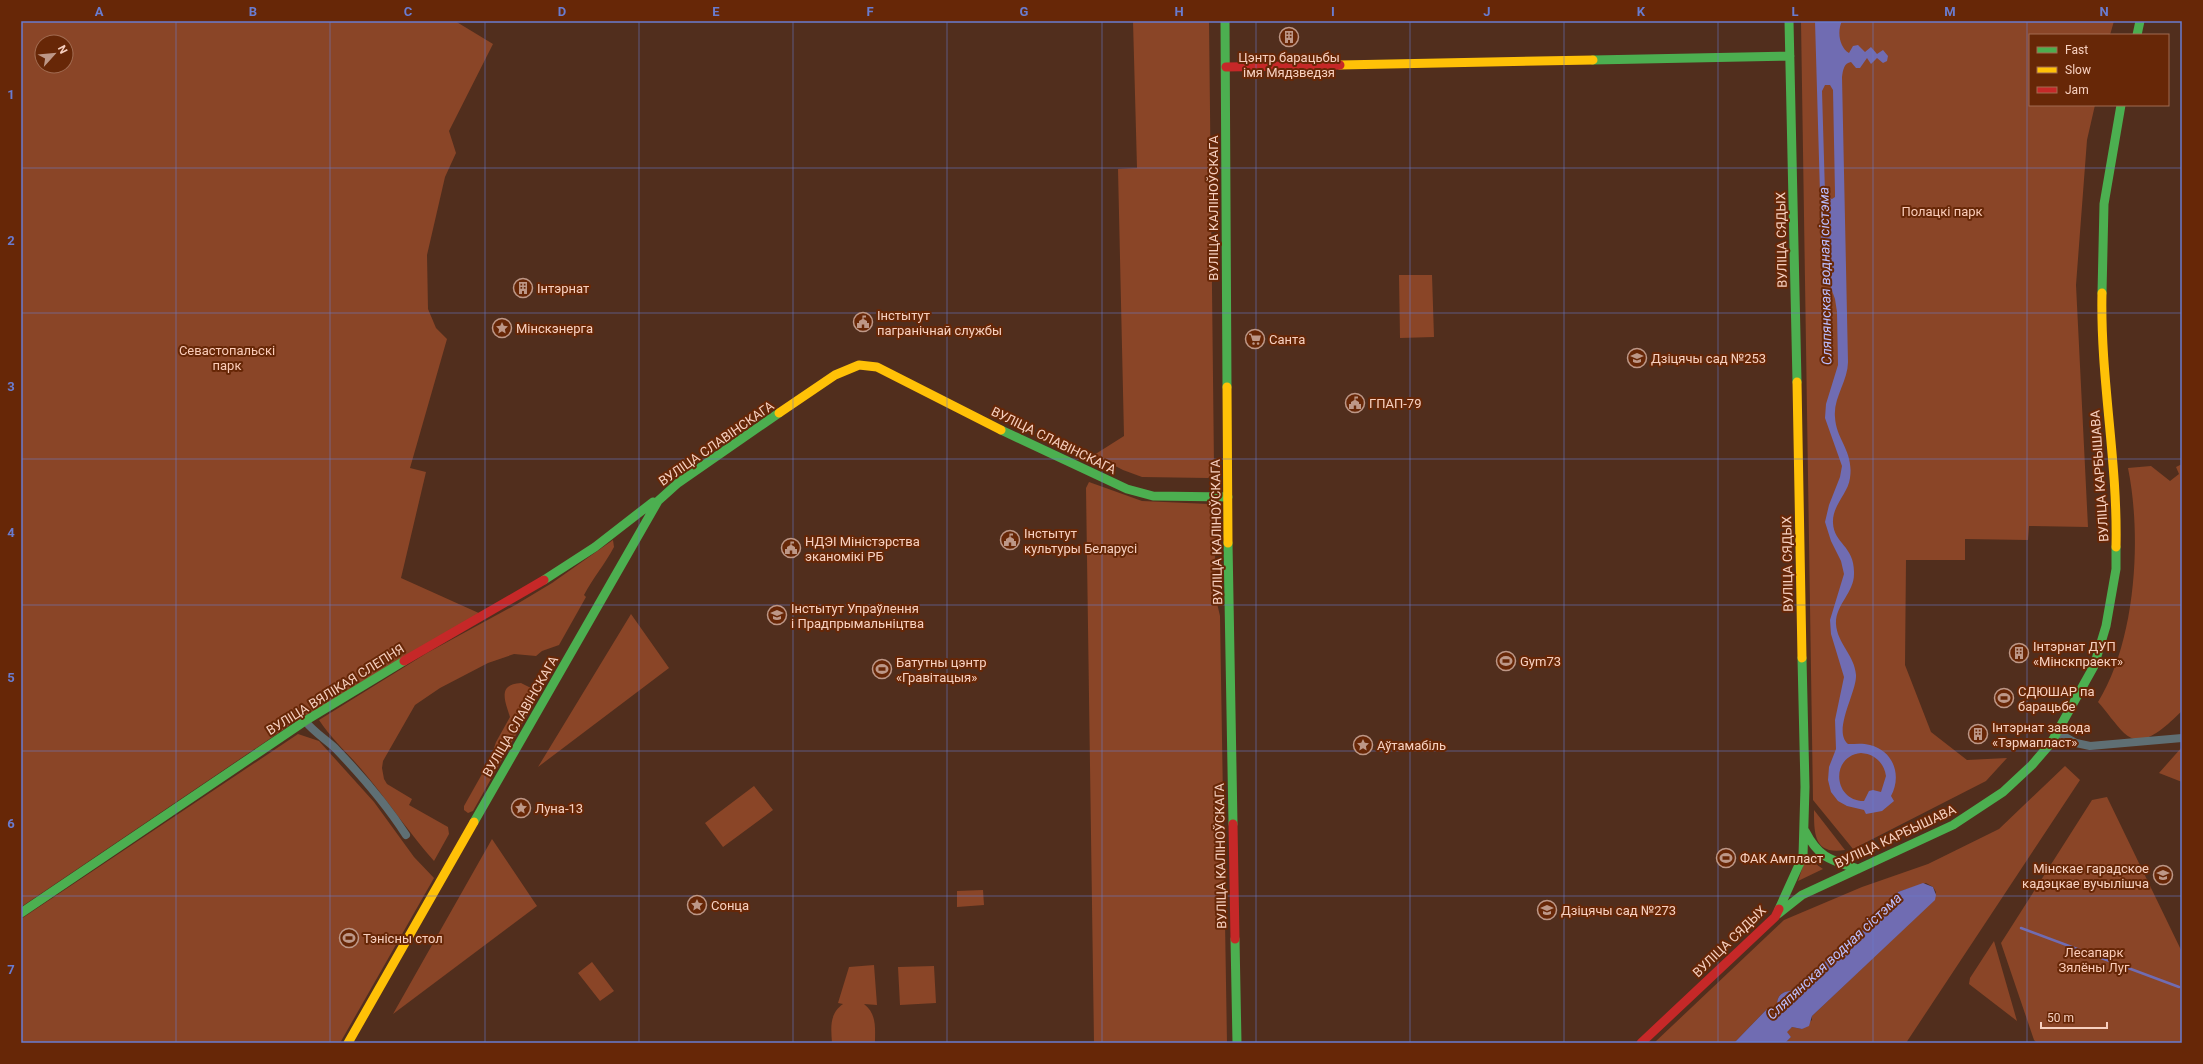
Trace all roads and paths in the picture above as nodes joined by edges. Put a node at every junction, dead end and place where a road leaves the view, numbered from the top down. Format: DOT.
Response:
graph roads {
  1 [pos="1225,21"];
  2 [pos="1789,21"];
  3 [pos="2140,21"];
  4 [pos="2136,34"];
  5 [pos="1790,56"];
  6 [pos="1226,67"];
  7 [pos="2120,106"];
  8 [pos="665,493"];
  9 [pos="1228,497"];
  10 [pos="625,536"];
  11 [pos="305,721"];
  12 [pos="2058,733"];
  13 [pos="2182,738"];
  14 [pos="1804,829"];
  15 [pos="406,835"];
  16 [pos="1858,869"];
  17 [pos="21,913"];
  18 [pos="1775,917"];
  19 [pos="348,1043"];
  20 [pos="1236,1043"];
  21 [pos="1641,1043"];
  1 -- 6 [label="street, ВУЛІЦА КАЛІНОЎСКАГА"];
  2 -- 5 [label="street, ВУЛІЦА СЯДЫХ"];
  3 -- 4 [label="street"];
  5 -- 6 [label="street"];
  5 -- 14 [label="street, ВУЛІЦА СЯДЫХ"];
  6 -- 9 [label="street, ВУЛІЦА КАЛІНОЎСКАГА"];
  7 -- 12 [label="street, ВУЛІЦА КАРБЫШАВА"];
  8 -- 9 [label="street, ВУЛІЦА СЛАВІНСКАГА"];
  8 -- 10 [label="street, ВУЛІЦА ВЯЛІКАЯ СЛЕПНЯ"];
  8 -- 10 [label="street, ВУЛІЦА СЛАВІНСКАГА"];
  9 -- 20 [label="street, ВУЛІЦА КАЛІНОЎСКАГА"];
  10 -- 11 [label="street, ВУЛІЦА ВЯЛІКАЯ СЛЕПНЯ"];
  10 -- 19 [label="street, ВУЛІЦА СЛАВІНСКАГА"];
  11 -- 15 [label="street"];
  11 -- 17 [label="street, ВУЛІЦА ВЯЛІКАЯ СЛЕПНЯ"];
  12 -- 13 [label="street"];
  12 -- 16 [label="street, ВУЛІЦА КАРБЫШАВА"];
  14 -- 16 [label="street"];
  14 -- 18 [label="street, ВУЛІЦА СЯДЫХ"];
  16 -- 18 [label="street, ВУЛІЦА КАРБЫШАВА"];
  18 -- 21 [label="street, ВУЛІЦА СЯДЫХ"];
}
